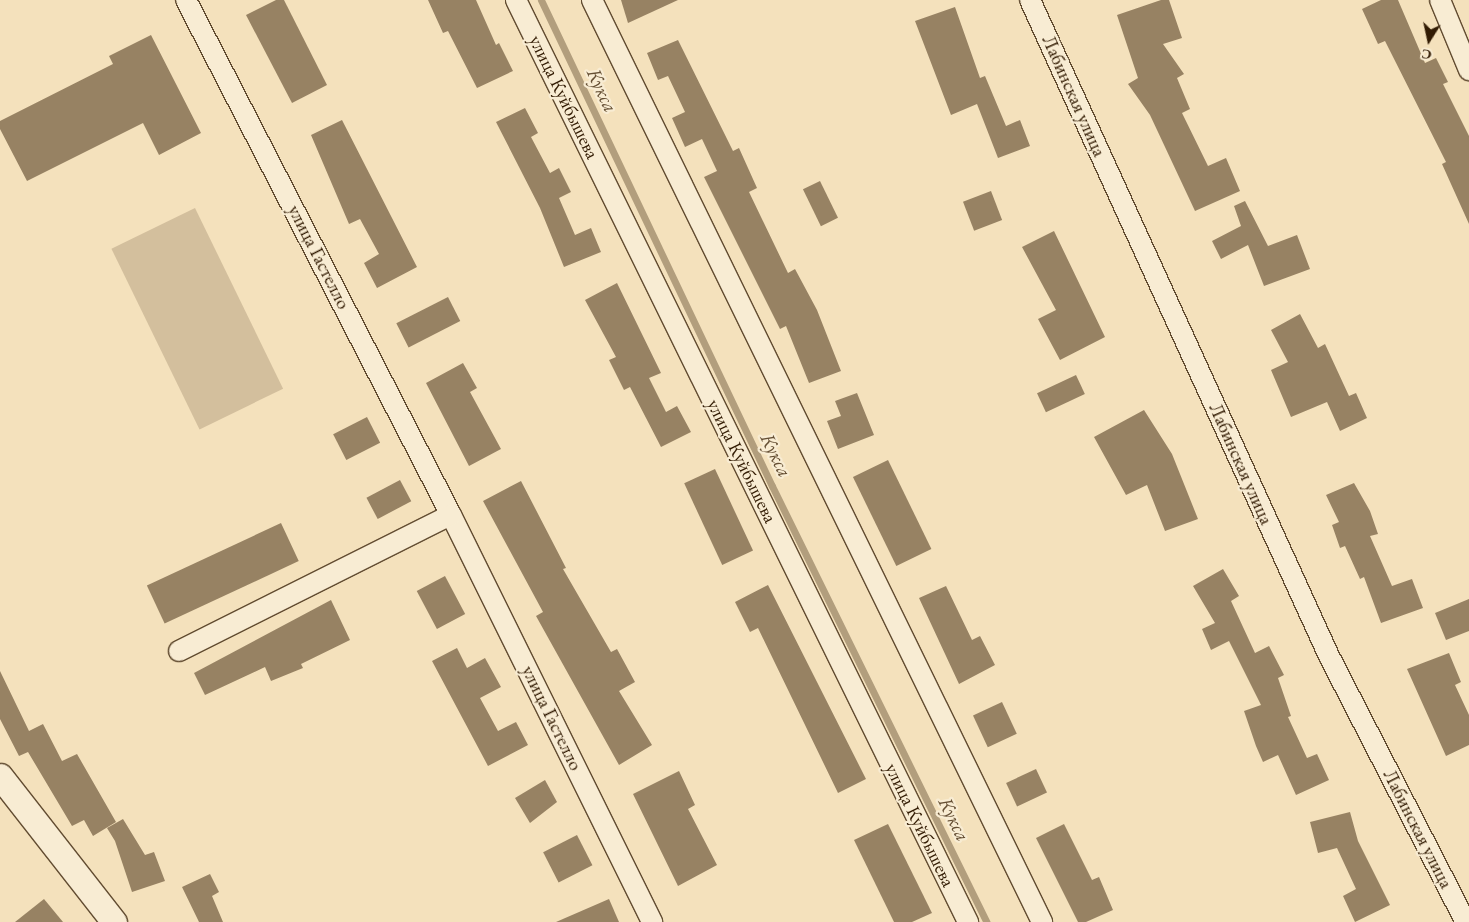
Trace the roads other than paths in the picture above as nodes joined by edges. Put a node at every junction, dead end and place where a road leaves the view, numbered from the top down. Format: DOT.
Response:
graph roads {
  1 [pos="186,0"];
  2 [pos="516,0"];
  3 [pos="592,0"];
  4 [pos="1030,0"];
  5 [pos="1440,0"];
  6 [pos="1469,70"];
  7 [pos="451,515"];
  8 [pos="180,651"];
  9 [pos="0,776"];
  10 [pos="114,922"];
  11 [pos="652,922"];
  12 [pos="968,922"];
  13 [pos="1042,922"];
  14 [pos="1466,922"];
  1 -- 7 [label="street, улица Гастелло"];
  2 -- 12 [label="street, улица Куйбышева"];
  3 -- 13 [label="street"];
  4 -- 14 [label="street, Лабинская улица"];
  5 -- 6 [label="street"];
  7 -- 8 [label="street"];
  7 -- 11 [label="street, улица Гастелло"];
  9 -- 10 [label="street"];
}
